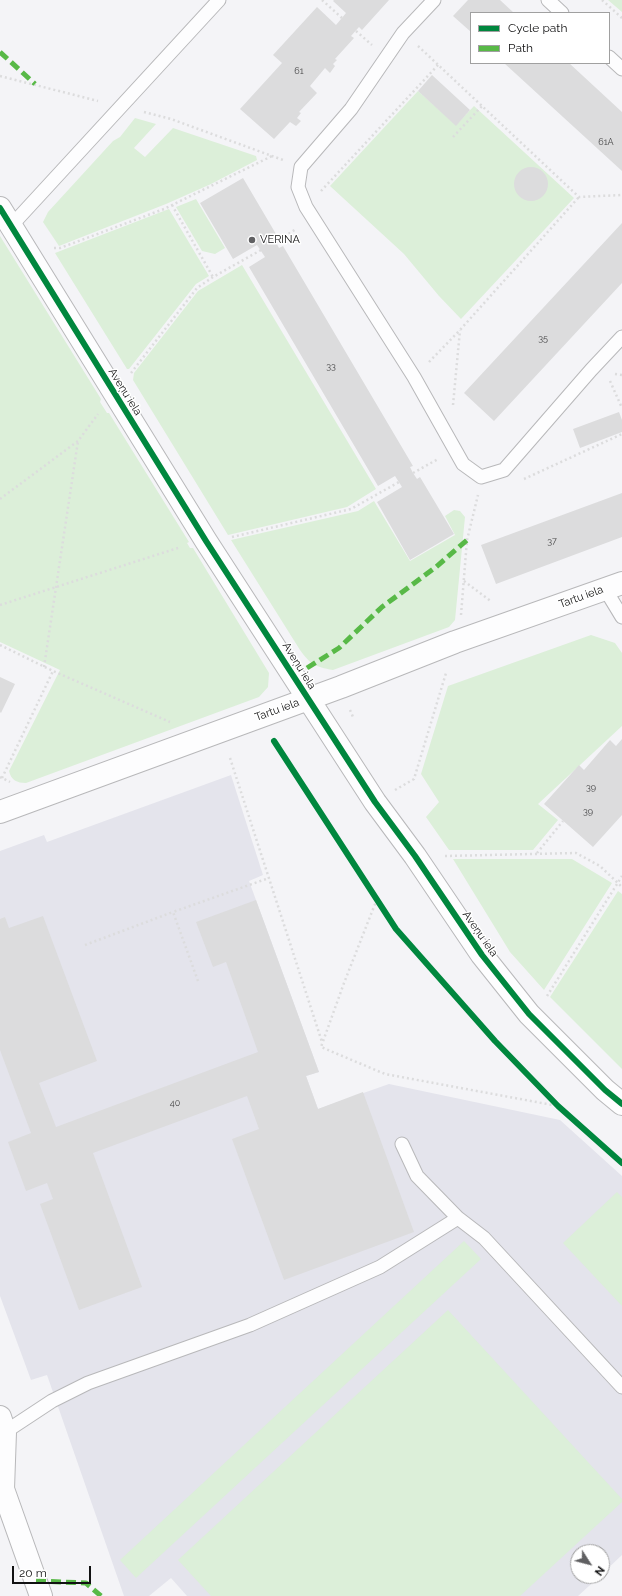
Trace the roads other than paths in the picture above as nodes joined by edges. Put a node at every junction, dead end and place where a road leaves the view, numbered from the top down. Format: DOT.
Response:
graph roads {
  1 [pos="219,0"];
  2 [pos="434,0"];
  3 [pos="548,0"];
  4 [pos="561,12"];
  5 [pos="610,58"];
  6 [pos="622,69"];
  7 [pos="0,208"];
  8 [pos="11,226"];
  9 [pos="622,337"];
  10 [pos="614,586"];
  11 [pos="622,617"];
  12 [pos="308,699"];
  13 [pos="0,812"];
  14 [pos="622,1104"];
  15 [pos="402,1144"];
  16 [pos="458,1218"];
  17 [pos="622,1387"];
  18 [pos="3,1425"];
  19 [pos="41,1596"];
  1 -- 8 [label="lane"];
  2 -- 9 [label="lane"];
  3 -- 4 [label="lane"];
  5 -- 6 [label="lane"];
  7 -- 8 [label="street, Aveņu iela"];
  8 -- 12 [label="street, Aveņu iela"];
  10 -- 11 [label="lane"];
  10 -- 12 [label="street, Tartu iela"];
  12 -- 13 [label="street, Tartu iela"];
  12 -- 14 [label="street, Aveņu iela"];
  15 -- 16 [label="lane"];
  16 -- 17 [label="lane"];
  16 -- 18 [label="lane"];
  18 -- 19 [label="street"];
}
